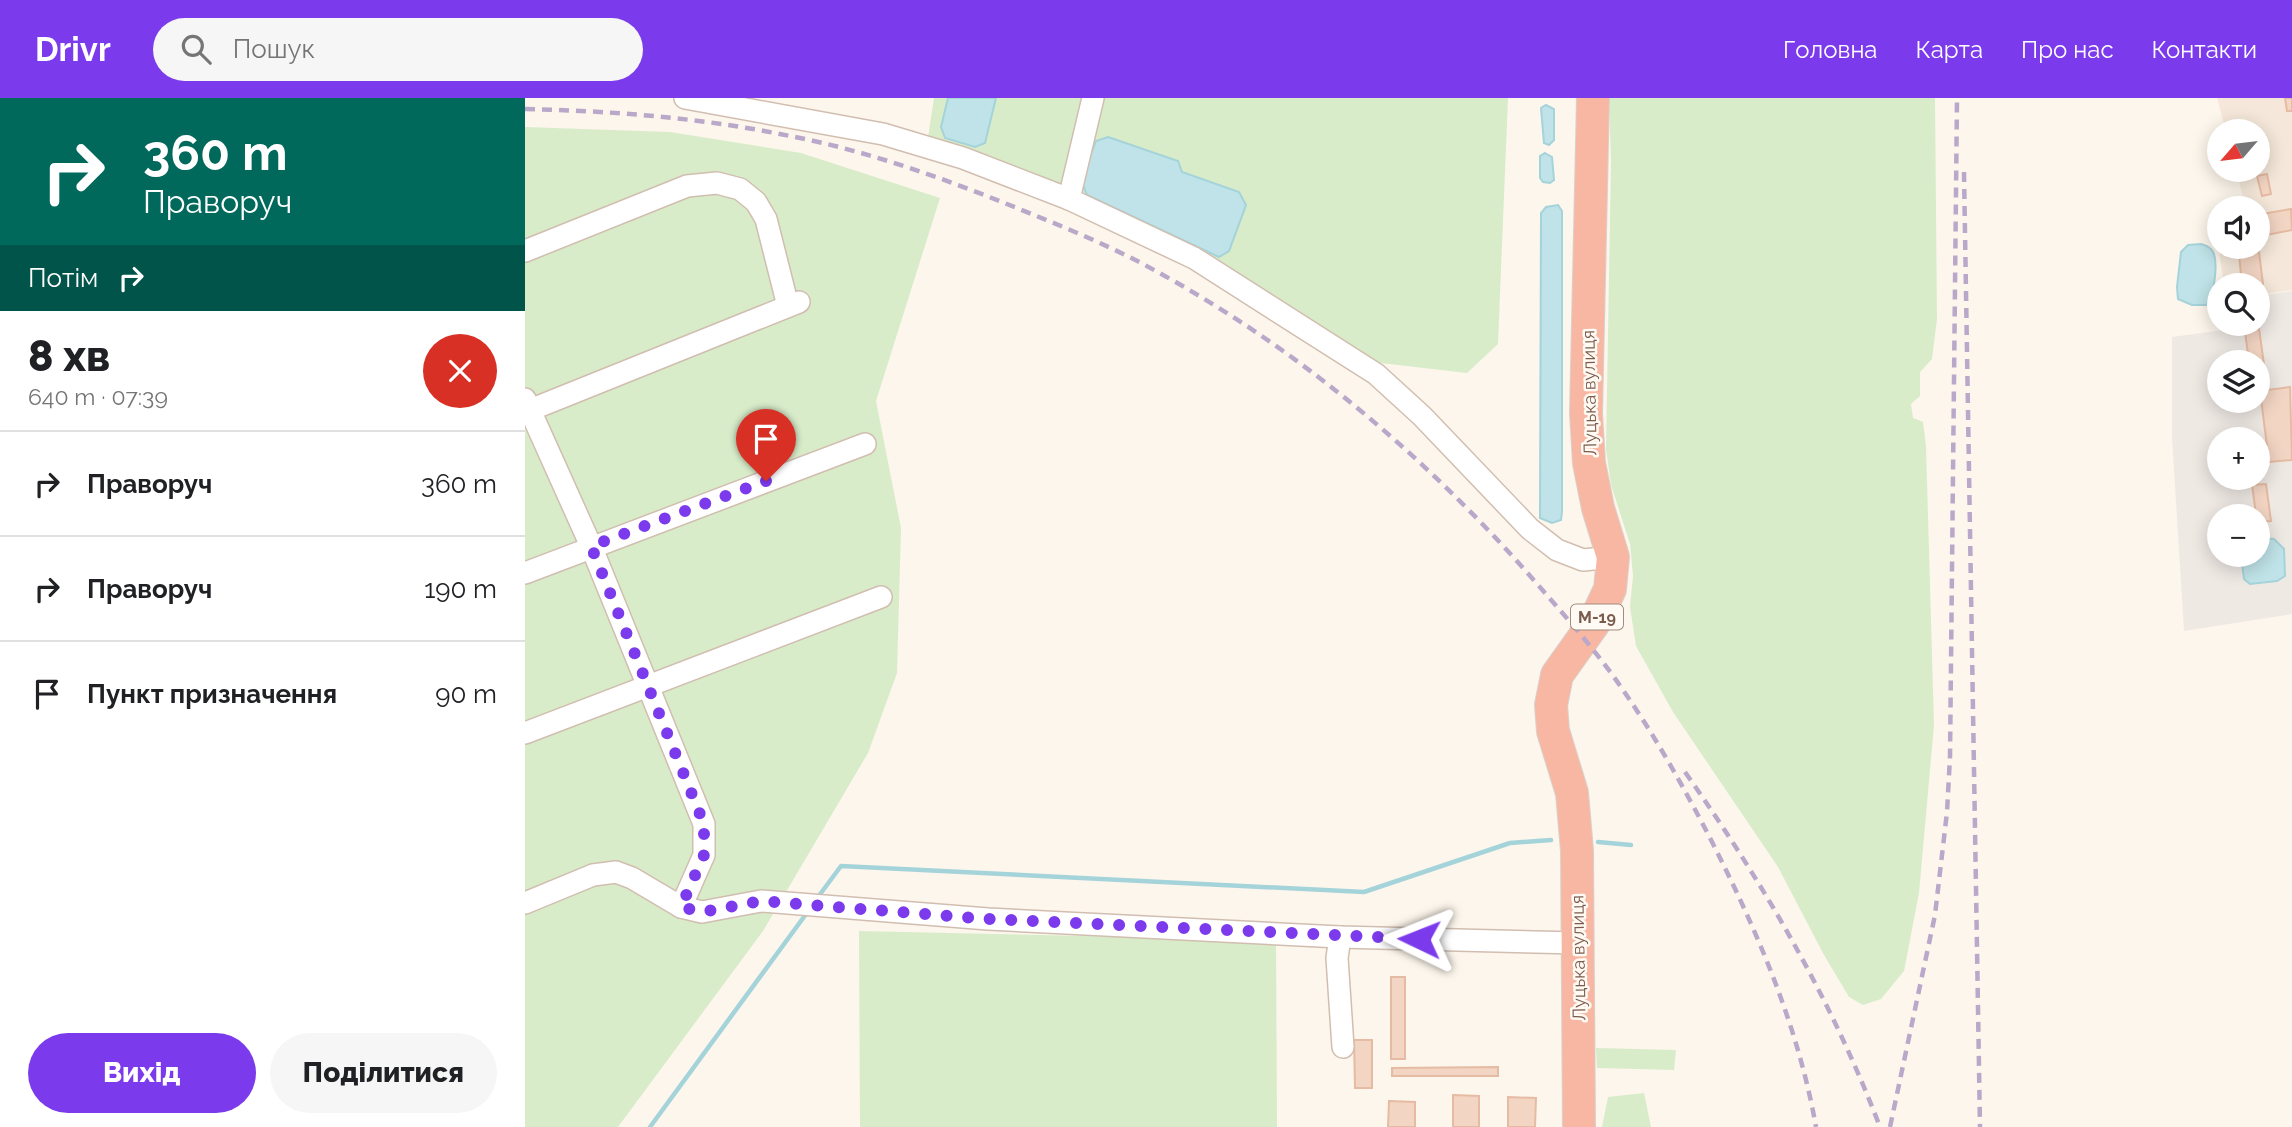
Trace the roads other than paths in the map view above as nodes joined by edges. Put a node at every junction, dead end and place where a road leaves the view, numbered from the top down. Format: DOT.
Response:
graph roads {
  1 [pos="685,98"];
  2 [pos="1093,98"];
  3 [pos="1593,98"];
  4 [pos="1069,199"];
  5 [pos="525,251"];
  6 [pos="527,407"];
  7 [pos="865,444"];
  8 [pos="591,546"];
  9 [pos="1613,557"];
  10 [pos="525,573"];
  11 [pos="881,597"];
  12 [pos="648,685"];
  13 [pos="525,733"];
  14 [pos="525,903"];
  15 [pos="681,907"];
  16 [pos="1340,937"];
  17 [pos="1578,943"];
  18 [pos="1343,1047"];
  19 [pos="1579,1127"];
  1 -- 4 [label="street"];
  2 -- 4 [label="street"];
  3 -- 9 [label="highway, Луцька вулиця / М-19"];
  4 -- 9 [label="street"];
  5 -- 6 [label="street"];
  6 -- 8 [label="street"];
  7 -- 8 [label="street"];
  8 -- 10 [label="street"];
  8 -- 12 [label="street"];
  9 -- 17 [label="highway, Луцька вулиця / М-19"];
  11 -- 12 [label="street"];
  12 -- 13 [label="street"];
  12 -- 15 [label="street"];
  14 -- 15 [label="street"];
  15 -- 16 [label="street"];
  16 -- 17 [label="street"];
  16 -- 18 [label="street"];
  17 -- 19 [label="highway, Луцька вулиця / М-19"];
}
